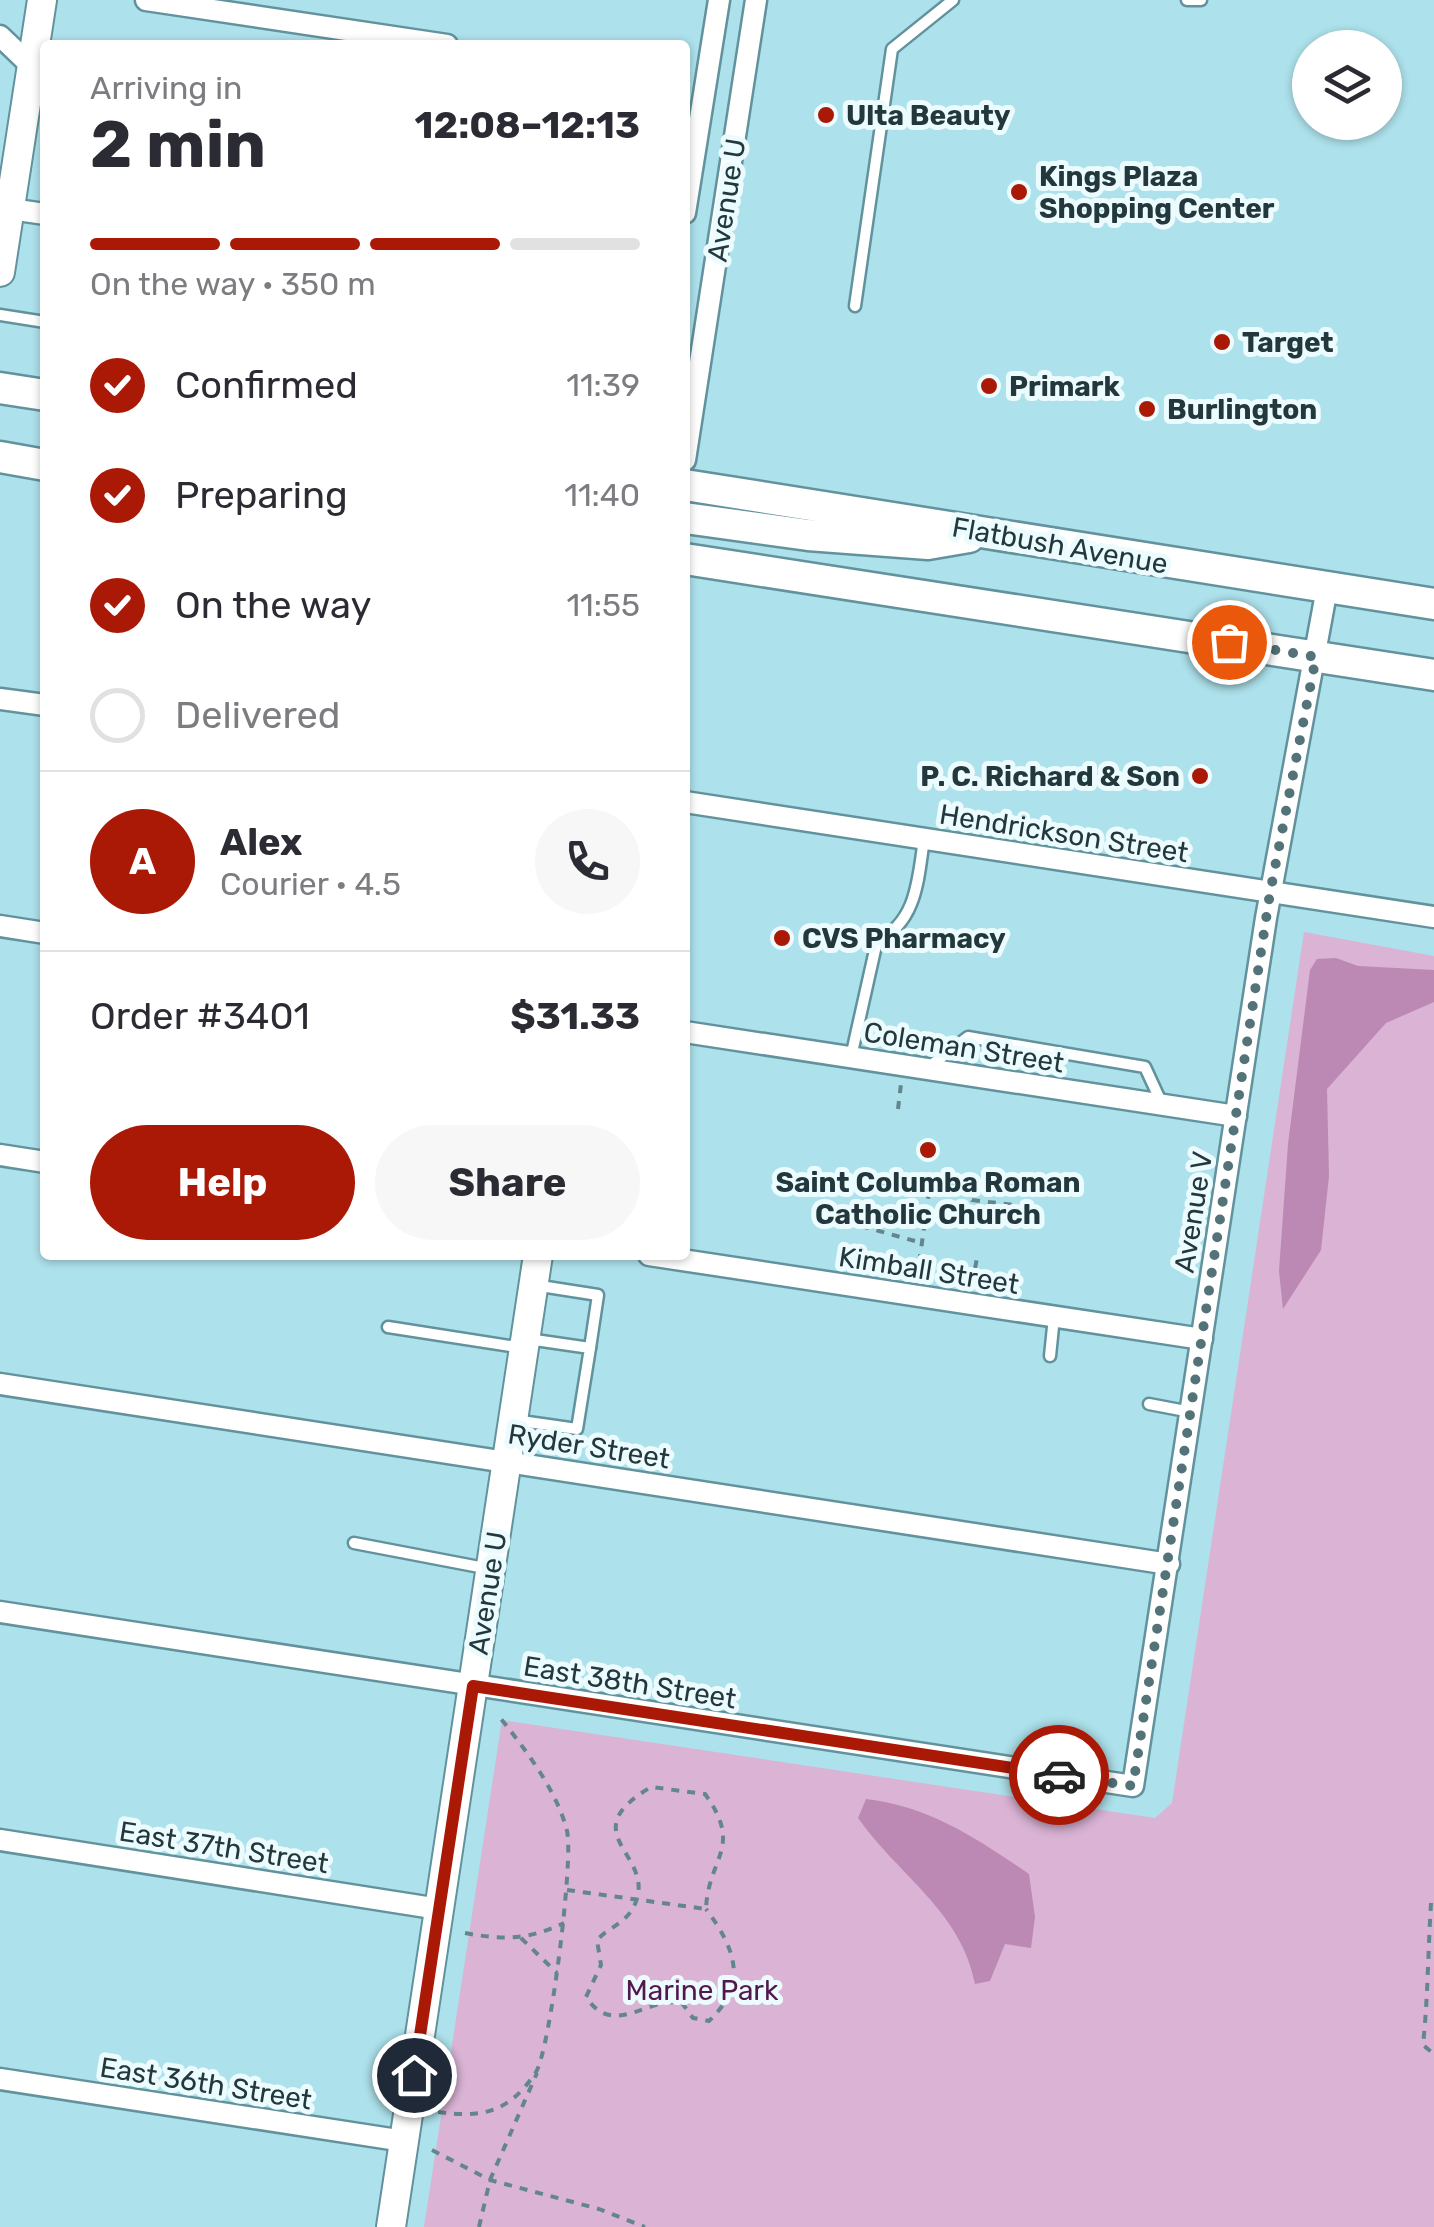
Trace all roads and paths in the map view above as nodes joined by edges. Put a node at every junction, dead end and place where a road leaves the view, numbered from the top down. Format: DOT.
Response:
graph roads {
  1 [pos="42,0"];
  2 [pos="146,0"];
  3 [pos="719,0"];
  4 [pos="756,0"];
  5 [pos="953,0"];
  6 [pos="1187,0"];
  7 [pos="1201,0"];
  8 [pos="0,36"];
  9 [pos="414,40"];
  10 [pos="38,73"];
  11 [pos="690,82"];
  12 [pos="707,84"];
  13 [pos="690,180"];
  14 [pos="10,209"];
  15 [pos="40,213"];
  16 [pos="0,272"];
  17 [pos="855,306"];
  18 [pos="0,315"];
  19 [pos="40,321"];
  20 [pos="0,388"];
  21 [pos="40,394"];
  22 [pos="690,428"];
  23 [pos="0,457"];
  24 [pos="40,464"];
  25 [pos="690,487"];
  26 [pos="690,519"];
  27 [pos="992,533"];
  28 [pos="690,560"];
  29 [pos="1327,588"];
  30 [pos="1434,604"];
  31 [pos="1316,657"];
  32 [pos="1434,675"];
  33 [pos="0,699"];
  34 [pos="40,705"];
  35 [pos="690,803"];
  36 [pos="924,839"];
  37 [pos="1270,893"];
  38 [pos="1434,917"];
  39 [pos="0,926"];
  40 [pos="40,933"];
  41 [pos="690,1033"];
  42 [pos="851,1058"];
  43 [pos="904,1066"];
  44 [pos="926,1069"];
  45 [pos="1163,1105"];
  46 [pos="898,1109"];
  47 [pos="1236,1116"];
  48 [pos="0,1155"];
  49 [pos="40,1161"];
  50 [pos="1039,1208"];
  51 [pos="861,1226"];
  52 [pos="922,1242"];
  53 [pos="978,1253"];
  54 [pos="537,1260"];
  55 [pos="681,1260"];
  56 [pos="534,1284"];
  57 [pos="915,1296"];
  58 [pos="969,1304"];
  59 [pos="1054,1317"];
  60 [pos="388,1327"];
  61 [pos="1202,1339"];
  62 [pos="525,1343"];
  63 [pos="590,1348"];
  64 [pos="1050,1356"];
  65 [pos="0,1384"];
  66 [pos="1149,1404"];
  67 [pos="1191,1412"];
  68 [pos="513,1420"];
  69 [pos="507,1461"];
  70 [pos="354,1543"];
  71 [pos="1169,1564"];
  72 [pos="491,1569"];
  73 [pos="0,1612"];
  74 [pos="473,1686"];
  75 [pos="497,1714"];
  76 [pos="1133,1786"];
  77 [pos="0,1840"];
  78 [pos="566,1890"];
  79 [pos="637,1900"];
  80 [pos="1431,1902"];
  81 [pos="439,1909"];
  82 [pos="706,1909"];
  83 [pos="564,1923"];
  84 [pos="465,1933"];
  85 [pos="521,1938"];
  86 [pos="556,1973"];
  87 [pos="1434,2054"];
  88 [pos="538,2070"];
  89 [pos="0,2079"];
  90 [pos="438,2112"];
  91 [pos="404,2141"];
  92 [pos="432,2150"];
  93 [pos="490,2180"];
  94 [pos="391,2227"];
  95 [pos="478,2227"];
  96 [pos="645,2227"];
  1 -- 10 [label="main road"];
  2 -- 9 [label="street"];
  3 -- 12 [label="street, Avenue U"];
  4 -- 22 [label="street, Avenue U"];
  5 -- 17 [label="lane"];
  6 -- 7 [label="lane"];
  8 -- 10 [label="street"];
  10 -- 14 [label="main road"];
  11 -- 12 [label="street"];
  12 -- 13 [label="street, Avenue U"];
  14 -- 15 [label="street"];
  14 -- 16 [label="main road"];
  18 -- 19 [label="lane"];
  20 -- 21 [label="main road"];
  23 -- 24 [label="main road"];
  25 -- 27 [label="main road, Flatbush Avenue"];
  26 -- 27 [label="main road"];
  27 -- 29 [label="main road, Flatbush Avenue"];
  28 -- 31 [label="main road"];
  29 -- 30 [label="main road, Flatbush Avenue"];
  29 -- 31 [label="street, Avenue V"];
  31 -- 32 [label="main road"];
  31 -- 37 [label="street, Avenue V"];
  33 -- 34 [label="street"];
  35 -- 36 [label="street, Hendrickson Street"];
  36 -- 37 [label="street, Hendrickson Street"];
  36 -- 42 [label="lane"];
  37 -- 38 [label="street, Hendrickson Street"];
  37 -- 47 [label="street, Avenue V"];
  39 -- 40 [label="street"];
  41 -- 42 [label="street, Coleman Street"];
  42 -- 43 [label="street, Coleman Street"];
  43 -- 44 [label="street, Coleman Street"];
  43 -- 46 [label="path"];
  44 -- 45 [label="street, Coleman Street"];
  44 -- 45 [label="lane"];
  45 -- 47 [label="street, Coleman Street"];
  47 -- 61 [label="street, Avenue V"];
  48 -- 49 [label="street"];
  50 -- 52 [label="path"];
  51 -- 52 [label="path"];
  52 -- 57 [label="path"];
  53 -- 58 [label="path"];
  54 -- 56 [label="main road, Avenue U"];
  55 -- 57 [label="street, Kimball Street"];
  56 -- 62 [label="main road, Avenue U"];
  56 -- 63 [label="lane"];
  57 -- 58 [label="street, Kimball Street"];
  58 -- 59 [label="street, Kimball Street"];
  59 -- 61 [label="street, Kimball Street"];
  59 -- 64 [label="lane"];
  60 -- 62 [label="lane"];
  61 -- 67 [label="street, Avenue V"];
  62 -- 63 [label="lane"];
  62 -- 68 [label="main road, Avenue U"];
  63 -- 68 [label="lane"];
  65 -- 69 [label="street, Ryder Street"];
  66 -- 67 [label="lane"];
  67 -- 71 [label="street, Avenue V"];
  68 -- 69 [label="main road, Avenue U"];
  69 -- 71 [label="street, Ryder Street"];
  69 -- 72 [label="main road, Avenue U"];
  70 -- 72 [label="lane"];
  71 -- 76 [label="street, Avenue V"];
  72 -- 74 [label="main road, Avenue U"];
  73 -- 74 [label="street, East 38th Street"];
  74 -- 76 [label="street, East 38th Street"];
  74 -- 81 [label="main road, Avenue U"];
  75 -- 78 [label="path"];
  77 -- 81 [label="street, East 37th Street"];
  78 -- 79 [label="path"];
  78 -- 83 [label="path"];
  79 -- 82 [label="path"];
  79 -- 82 [label="path"];
  79 -- 82 [label="path"];
  80 -- 87 [label="path"];
  81 -- 91 [label="main road, Avenue U"];
  83 -- 85 [label="path"];
  83 -- 86 [label="path"];
  84 -- 85 [label="path"];
  85 -- 86 [label="path"];
  86 -- 88 [label="path"];
  88 -- 90 [label="path"];
  88 -- 93 [label="path"];
  89 -- 91 [label="street, East 36th Street"];
  91 -- 94 [label="main road, Avenue U"];
  92 -- 93 [label="path"];
  93 -- 95 [label="path"];
  93 -- 96 [label="path"];
}
